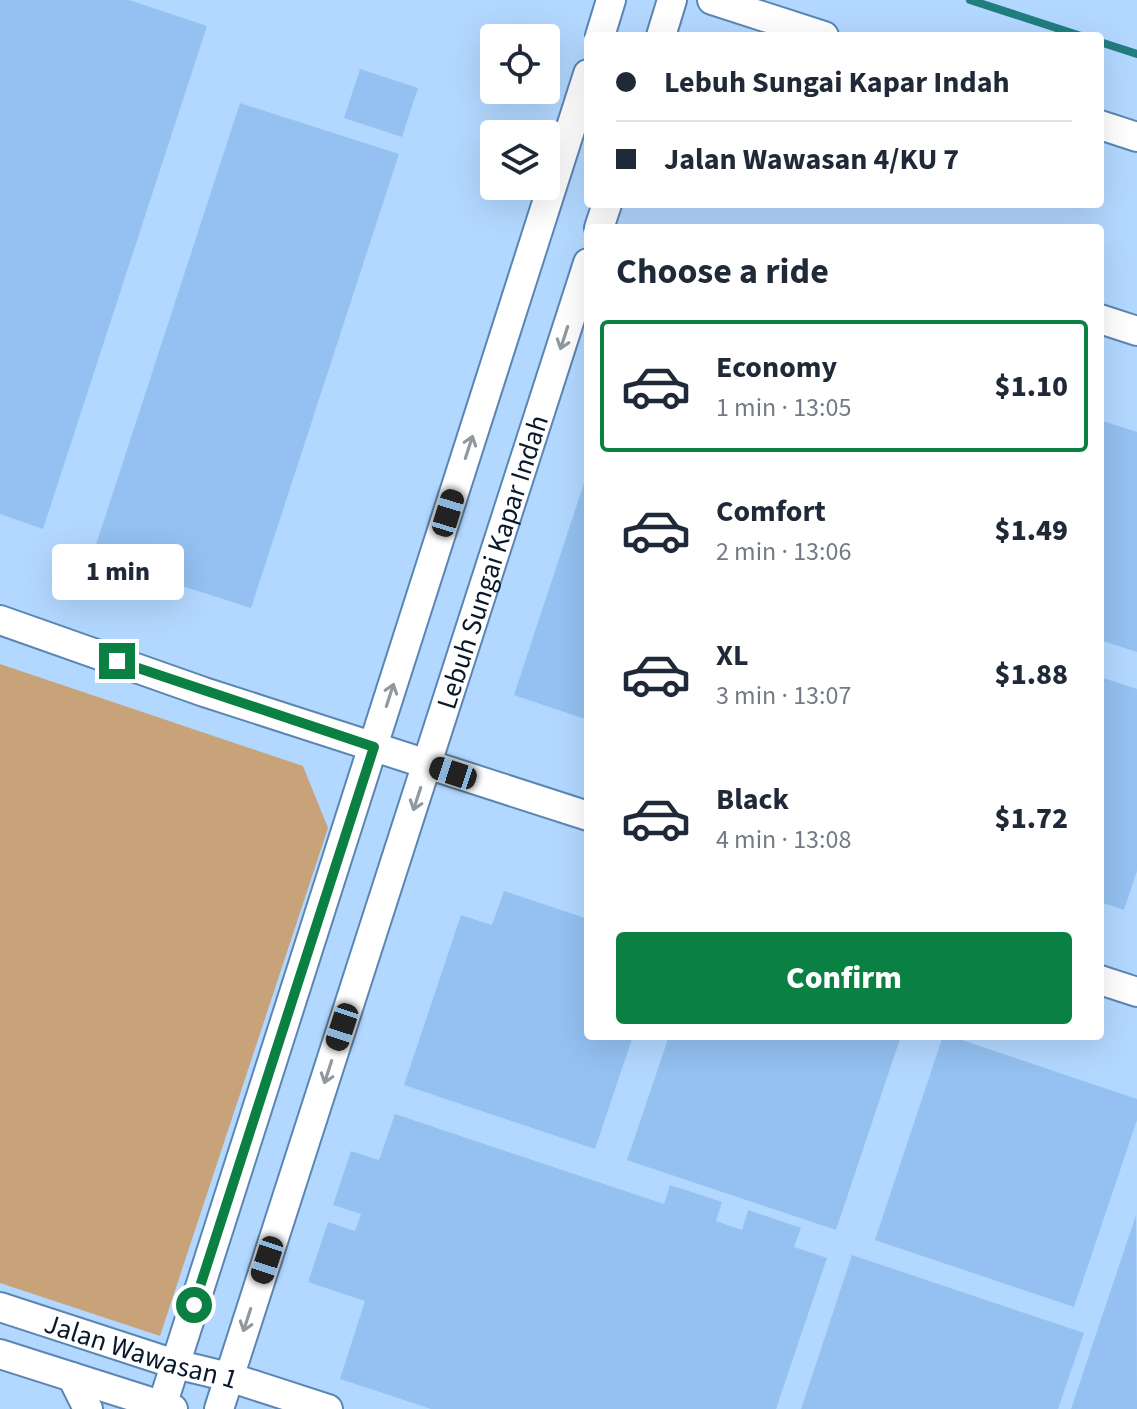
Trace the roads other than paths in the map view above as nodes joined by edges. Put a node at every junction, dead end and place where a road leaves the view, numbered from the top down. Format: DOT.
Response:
graph roads {
  1 [pos="611,0"];
  2 [pos="672,0"];
  3 [pos="712,0"];
  4 [pos="601,32"];
  5 [pos="662,32"];
  6 [pos="812,32"];
  7 [pos="584,87"];
  8 [pos="1104,126"];
  9 [pos="1137,137"];
  10 [pos="584,276"];
  11 [pos="1104,320"];
  12 [pos="1137,331"];
  13 [pos="0,620"];
  14 [pos="374,747"];
  15 [pos="428,765"];
  16 [pos="584,815"];
  17 [pos="1104,981"];
  18 [pos="1137,992"];
  19 [pos="0,1307"];
  20 [pos="0,1354"];
  21 [pos="175,1364"];
  22 [pos="72,1377"];
  23 [pos="229,1377"];
  24 [pos="165,1408"];
  25 [pos="88,1409"];
  26 [pos="219,1409"];
  27 [pos="328,1409"];
  1 -- 4 [label="street"];
  2 -- 5 [label="street"];
  3 -- 6 [label="street"];
  14 -- 7 [label="street, Lebuh Sungai Kapar Indah, one-way"];
  8 -- 9 [label="street"];
  10 -- 15 [label="street, Lebuh Sungai Kapar Indah, one-way"];
  11 -- 12 [label="street"];
  13 -- 14 [label="street"];
  14 -- 15 [label="street"];
  14 -- 21 [label="street, Lebuh Sungai Kapar Indah"];
  15 -- 16 [label="street"];
  15 -- 23 [label="street, Lebuh Sungai Kapar Indah, one-way"];
  17 -- 18 [label="street"];
  19 -- 21 [label="street, Jalan Wawasan 1"];
  20 -- 22 [label="street, Jalan Wawasan 1"];
  21 -- 23 [label="street, Jalan Wawasan 1"];
  21 -- 24 [label="street, Lebuh Sungai Kapar Indah"];
  22 -- 24 [label="street, Jalan Wawasan 1"];
  22 -- 25 [label="street"];
  23 -- 26 [label="street, Lebuh Sungai Kapar Indah"];
  23 -- 27 [label="street, Jalan Wawasan 1"];
}
